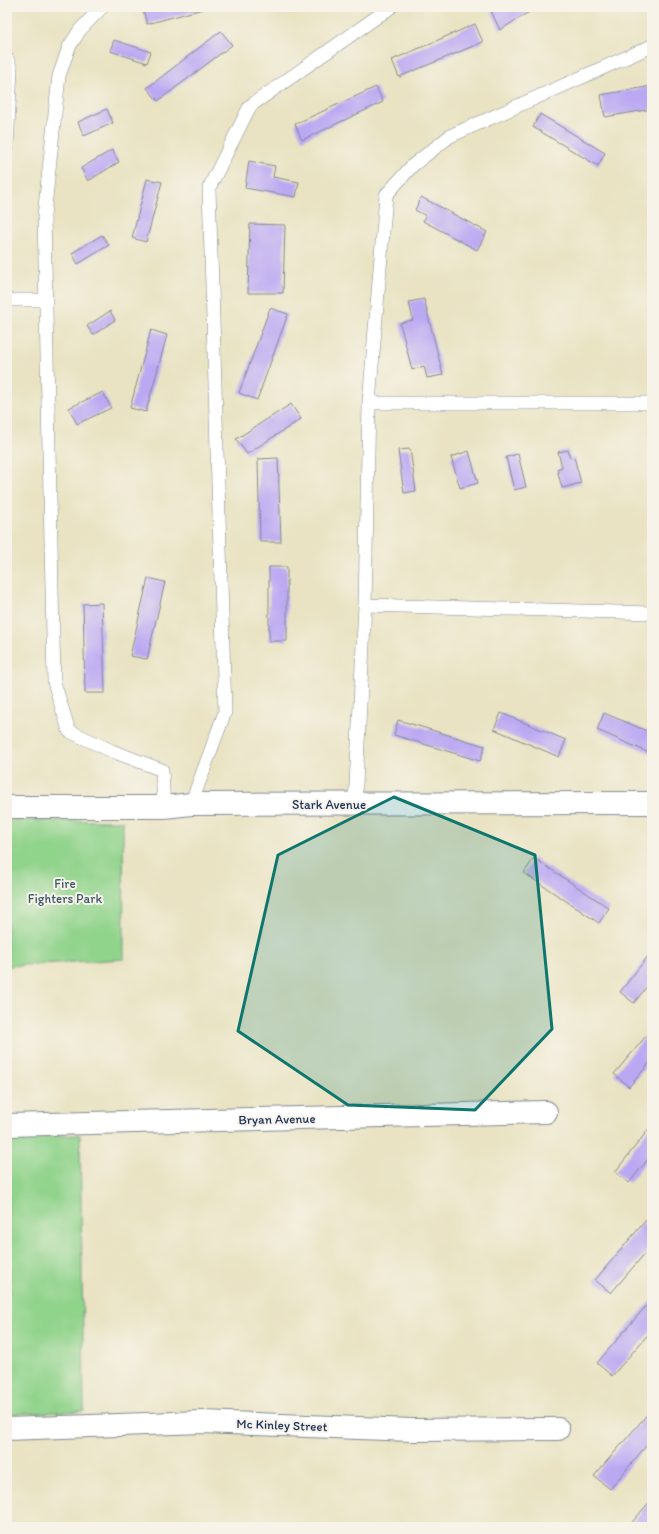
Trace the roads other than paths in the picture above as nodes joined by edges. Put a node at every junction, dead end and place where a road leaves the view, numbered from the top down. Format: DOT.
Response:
graph roads {
  1 [pos="102,7"];
  2 [pos="391,7"];
  3 [pos="652,46"];
  4 [pos="7,59"];
  5 [pos="7,146"];
  6 [pos="7,300"];
  7 [pos="46,300"];
  8 [pos="369,403"];
  9 [pos="652,403"];
  10 [pos="365,605"];
  11 [pos="652,613"];
  12 [pos="652,803"];
  13 [pos="191,804"];
  14 [pos="355,804"];
  15 [pos="7,807"];
  16 [pos="164,807"];
  17 [pos="546,1112"];
  18 [pos="7,1125"];
  19 [pos="7,1429"];
  20 [pos="558,1429"];
  1 -- 7 [label="lane"];
  2 -- 13 [label="lane"];
  3 -- 8 [label="lane"];
  4 -- 5 [label="lane"];
  6 -- 7 [label="lane"];
  7 -- 16 [label="lane"];
  8 -- 9 [label="lane"];
  8 -- 10 [label="lane"];
  10 -- 11 [label="lane"];
  10 -- 14 [label="lane"];
  12 -- 14 [label="street, Stark Avenue"];
  13 -- 14 [label="street, Stark Avenue"];
  13 -- 16 [label="street, Stark Avenue"];
  15 -- 16 [label="street, Stark Avenue"];
  17 -- 18 [label="street, Bryan Avenue"];
  19 -- 20 [label="street, Mc Kinley Street"];
}
